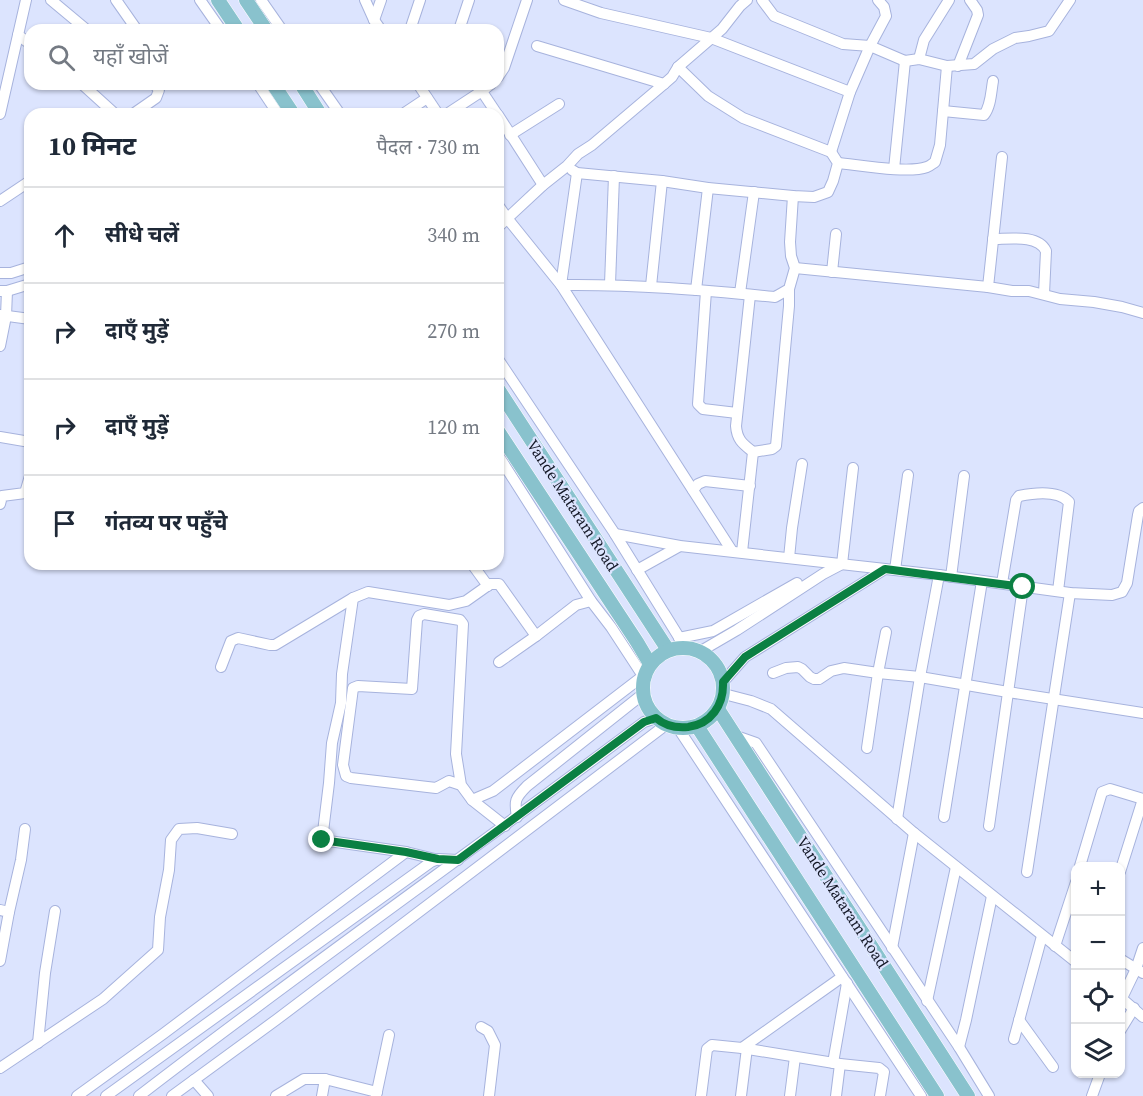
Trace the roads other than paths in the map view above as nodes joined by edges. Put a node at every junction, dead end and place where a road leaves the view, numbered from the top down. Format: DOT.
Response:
graph roads {
  1 [pos="26,0"];
  2 [pos="52,0"];
  3 [pos="116,0"];
  4 [pos="201,0"];
  5 [pos="218,0"];
  6 [pos="246,0"];
  7 [pos="261,0"];
  8 [pos="365,0"];
  9 [pos="381,0"];
  10 [pos="420,0"];
  11 [pos="469,0"];
  12 [pos="527,0"];
  13 [pos="564,0"];
  14 [pos="747,0"];
  15 [pos="762,0"];
  16 [pos="878,0"];
  17 [pos="949,0"];
  18 [pos="970,0"];
  19 [pos="1070,0"];
  20 [pos="374,20"];
  21 [pos="80,24"];
  22 [pos="133,24"];
  23 [pos="217,24"];
  24 [pos="234,24"];
  25 [pos="262,24"];
  26 [pos="278,24"];
  27 [pos="377,24"];
  28 [pos="412,24"];
  29 [pos="461,24"];
  30 [pos="18,34"];
  31 [pos="711,38"];
  32 [pos="24,39"];
  33 [pos="537,46"];
  34 [pos="870,46"];
  35 [pos="919,59"];
  36 [pos="904,61"];
  37 [pos="952,66"];
  38 [pos="678,67"];
  39 [pos="504,68"];
  40 [pos="993,81"];
  41 [pos="3,84"];
  42 [pos="664,84"];
  43 [pos="89,90"];
  44 [pos="159,90"];
  45 [pos="263,90"];
  46 [pos="275,90"];
  47 [pos="305,90"];
  48 [pos="323,90"];
  49 [pos="422,90"];
  50 [pos="478,90"];
  51 [pos="485,90"];
  52 [pos="850,92"];
  53 [pos="427,98"];
  54 [pos="559,104"];
  55 [pos="108,108"];
  56 [pos="142,108"];
  57 [pos="278,108"];
  58 [pos="279,108"];
  59 [pos="316,108"];
  60 [pos="336,108"];
  61 [pos="412,108"];
  62 [pos="434,108"];
  63 [pos="455,108"];
  64 [pos="494,108"];
  65 [pos="943,111"];
  66 [pos="0,114"];
  67 [pos="504,125"];
  68 [pos="510,135"];
  69 [pos="831,152"];
  70 [pos="1002,157"];
  71 [pos="838,163"];
  72 [pos="567,166"];
  73 [pos="894,169"];
  74 [pos="578,173"];
  75 [pos="614,176"];
  76 [pos="662,181"];
  77 [pos="24,185"];
  78 [pos="543,185"];
  79 [pos="708,188"];
  80 [pos="754,192"];
  81 [pos="793,196"];
  82 [pos="0,201"];
  83 [pos="504,214"];
  84 [pos="507,218"];
  85 [pos="504,221"];
  86 [pos="836,234"];
  87 [pos="993,239"];
  88 [pos="795,268"];
  89 [pos="24,269"];
  90 [pos="832,272"];
  91 [pos="0,273"];
  92 [pos="609,284"];
  93 [pos="561,285"];
  94 [pos="24,286"];
  95 [pos="651,286"];
  96 [pos="988,287"];
  97 [pos="789,289"];
  98 [pos="3,291"];
  99 [pos="701,291"];
  100 [pos="745,294"];
  101 [pos="1044,294"];
  102 [pos="1143,313"];
  103 [pos="3,315"];
  104 [pos="24,318"];
  105 [pos="0,346"];
  106 [pos="504,368"];
  107 [pos="504,398"];
  108 [pos="737,413"];
  109 [pos="0,437"];
  110 [pos="504,440"];
  111 [pos="24,441"];
  112 [pos="753,452"];
  113 [pos="504,463"];
  114 [pos="802,464"];
  115 [pos="853,468"];
  116 [pos="908,475"];
  117 [pos="963,477"];
  118 [pos="750,486"];
  119 [pos="693,490"];
  120 [pos="24,493"];
  121 [pos="1,498"];
  122 [pos="1143,508"];
  123 [pos="615,534"];
  124 [pos="680,546"];
  125 [pos="737,552"];
  126 [pos="789,558"];
  127 [pos="842,564"];
  128 [pos="890,569"];
  129 [pos="476,570"];
  130 [pos="637,570"];
  131 [pos="823,574"];
  132 [pos="939,575"];
  133 [pos="951,577"];
  134 [pos="982,581"];
  135 [pos="1002,583"];
  136 [pos="488,586"];
  137 [pos="1023,587"];
  138 [pos="1058,591"];
  139 [pos="1070,593"];
  140 [pos="353,598"];
  141 [pos="591,601"];
  142 [pos="886,632"];
  143 [pos="536,636"];
  144 [pos="682,643"];
  145 [pos="668,650"];
  146 [pos="701,651"];
  147 [pos="499,662"];
  148 [pos="221,668"];
  149 [pos="647,670"];
  150 [pos="772,673"];
  151 [pos="878,673"];
  152 [pos="920,677"];
  153 [pos="965,685"];
  154 [pos="723,688"];
  155 [pos="1008,692"];
  156 [pos="643,694"];
  157 [pos="1054,699"];
  158 [pos="718,709"];
  159 [pos="1143,713"];
  160 [pos="667,723"];
  161 [pos="697,726"];
  162 [pos="736,736"];
  163 [pos="867,748"];
  164 [pos="461,785"];
  165 [pos="1143,799"];
  166 [pos="472,800"];
  167 [pos="517,817"];
  168 [pos="944,817"];
  169 [pos="897,819"];
  170 [pos="505,826"];
  171 [pos="989,826"];
  172 [pos="25,829"];
  173 [pos="914,833"];
  174 [pos="232,834"];
  175 [pos="406,852"];
  176 [pos="438,859"];
  177 [pos="1081,862"];
  178 [pos="1123,862"];
  179 [pos="453,864"];
  180 [pos="956,867"];
  181 [pos="1027,872"];
  182 [pos="992,896"];
  183 [pos="1071,897"];
  184 [pos="5,911"];
  185 [pos="55,911"];
  186 [pos="1042,936"];
  187 [pos="1055,946"];
  188 [pos="892,948"];
  189 [pos="1143,948"];
  190 [pos="1071,959"];
  191 [pos="0,961"];
  192 [pos="1125,962"];
  193 [pos="1139,971"];
  194 [pos="844,980"];
  195 [pos="1125,991"];
  196 [pos="1125,1000"];
  197 [pos="927,1001"];
  198 [pos="1134,1008"];
  199 [pos="1143,1017"];
  200 [pos="1019,1020"];
  201 [pos="1124,1024"];
  202 [pos="481,1027"];
  203 [pos="389,1035"];
  204 [pos="1014,1039"];
  205 [pos="38,1043"];
  206 [pos="959,1047"];
  207 [pos="744,1048"];
  208 [pos="795,1057"];
  209 [pos="837,1064"];
  210 [pos="1053,1067"];
  211 [pos="0,1068"];
  212 [pos="903,1069"];
  213 [pos="884,1072"];
  214 [pos="1099,1078"];
  215 [pos="325,1079"];
  216 [pos="194,1080"];
  217 [pos="376,1094"];
  218 [pos="77,1096"];
  219 [pos="106,1096"];
  220 [pos="139,1096"];
  221 [pos="172,1096"];
  222 [pos="208,1096"];
  223 [pos="276,1096"];
  224 [pos="322,1096"];
  225 [pos="489,1096"];
  226 [pos="701,1096"];
  227 [pos="741,1096"];
  228 [pos="789,1096"];
  229 [pos="836,1096"];
  230 [pos="880,1096"];
  231 [pos="921,1096"];
  232 [pos="937,1096"];
  233 [pos="968,1096"];
  234 [pos="989,1096"];
  235 [pos="1092,1096"];
  1 -- 30 [label="street"];
  2 -- 21 [label="street"];
  3 -- 22 [label="street"];
  4 -- 23 [label="street"];
  5 -- 24 [label="main road"];
  6 -- 25 [label="main road"];
  7 -- 26 [label="street"];
  8 -- 20 [label="street"];
  9 -- 20 [label="street"];
  10 -- 28 [label="street"];
  11 -- 29 [label="street"];
  12 -- 39 [label="street"];
  13 -- 31 [label="street"];
  14 -- 31 [label="street"];
  15 -- 34 [label="street"];
  16 -- 34 [label="street"];
  17 -- 35 [label="street"];
  18 -- 37 [label="street"];
  19 -- 37 [label="street"];
  20 -- 27 [label="street"];
  30 -- 32 [label="street"];
  30 -- 41 [label="street"];
  31 -- 38 [label="street"];
  31 -- 52 [label="street"];
  33 -- 42 [label="street"];
  34 -- 36 [label="street"];
  34 -- 52 [label="street"];
  35 -- 36 [label="street"];
  35 -- 37 [label="street"];
  36 -- 73 [label="street"];
  37 -- 65 [label="street"];
  38 -- 42 [label="street"];
  38 -- 69 [label="street"];
  40 -- 65 [label="street"];
  41 -- 66 [label="street"];
  42 -- 72 [label="street"];
  43 -- 55 [label="street"];
  44 -- 56 [label="street"];
  45 -- 57 [label="street"];
  46 -- 58 [label="main road"];
  47 -- 59 [label="main road"];
  48 -- 60 [label="street"];
  49 -- 53 [label="street"];
  50 -- 63 [label="street"];
  51 -- 64 [label="street"];
  52 -- 69 [label="street"];
  53 -- 61 [label="street"];
  53 -- 62 [label="street"];
  54 -- 68 [label="street"];
  65 -- 73 [label="street"];
  67 -- 68 [label="street"];
  68 -- 78 [label="street"];
  69 -- 71 [label="street"];
  70 -- 87 [label="street"];
  71 -- 73 [label="street"];
  71 -- 81 [label="street"];
  72 -- 74 [label="street"];
  72 -- 78 [label="street"];
  74 -- 75 [label="street"];
  74 -- 93 [label="street"];
  75 -- 76 [label="street"];
  75 -- 92 [label="street"];
  76 -- 79 [label="street"];
  76 -- 95 [label="street"];
  77 -- 82 [label="street"];
  78 -- 84 [label="street"];
  79 -- 80 [label="street"];
  79 -- 99 [label="street"];
  80 -- 81 [label="street"];
  80 -- 100 [label="street"];
  81 -- 88 [label="street"];
  83 -- 84 [label="street"];
  84 -- 85 [label="street"];
  84 -- 93 [label="street"];
  86 -- 90 [label="street"];
  87 -- 96 [label="street"];
  87 -- 101 [label="street"];
  88 -- 90 [label="street"];
  88 -- 97 [label="street"];
  89 -- 91 [label="street"];
  90 -- 96 [label="street"];
  92 -- 93 [label="street"];
  92 -- 95 [label="street"];
  93 -- 119 [label="street"];
  94 -- 98 [label="street"];
  95 -- 99 [label="street"];
  96 -- 101 [label="street"];
  97 -- 100 [label="street"];
  97 -- 112 [label="street"];
  98 -- 103 [label="street"];
  99 -- 100 [label="street"];
  99 -- 108 [label="street"];
  100 -- 108 [label="street"];
  101 -- 102 [label="street"];
  103 -- 104 [label="street"];
  103 -- 105 [label="street"];
  106 -- 123 [label="street"];
  107 -- 145 [label="main road, Vande Mataram Road"];
  108 -- 112 [label="street"];
  109 -- 111 [label="street"];
  110 -- 149 [label="main road, Vande Mataram Road"];
  112 -- 118 [label="street"];
  113 -- 141 [label="street"];
  114 -- 126 [label="street"];
  115 -- 127 [label="street"];
  116 -- 128 [label="street"];
  117 -- 133 [label="street"];
  118 -- 119 [label="street"];
  118 -- 125 [label="street"];
  119 -- 125 [label="street"];
  120 -- 121 [label="street"];
  122 -- 139 [label="street"];
  123 -- 124 [label="street"];
  123 -- 130 [label="street"];
  124 -- 125 [label="street"];
  124 -- 130 [label="street"];
  125 -- 126 [label="street"];
  126 -- 127 [label="street"];
  127 -- 128 [label="street"];
  127 -- 131 [label="street"];
  128 -- 132 [label="street"];
  128 -- 154 [label="street"];
  129 -- 136 [label="street"];
  130 -- 144 [label="street"];
  131 -- 144 [label="street"];
  131 -- 146 [label="street"];
  132 -- 133 [label="street"];
  132 -- 152 [label="street"];
  133 -- 134 [label="street"];
  134 -- 135 [label="street"];
  134 -- 153 [label="street"];
  135 -- 137 [label="street"];
  135 -- 138 [label="street"];
  136 -- 140 [label="street"];
  136 -- 143 [label="street"];
  137 -- 138 [label="street"];
  137 -- 155 [label="street"];
  138 -- 139 [label="street"];
  139 -- 157 [label="street"];
  140 -- 148 [label="street"];
  140 -- 175 [label="street"];
  141 -- 143 [label="street"];
  141 -- 149 [label="street"];
  142 -- 151 [label="street"];
  143 -- 147 [label="street"];
  144 -- 145 [label="main road"];
  144 -- 146 [label="main road"];
  145 -- 149 [label="main road"];
  146 -- 154 [label="main road"];
  149 -- 156 [label="main road"];
  149 -- 166 [label="street"];
  150 -- 151 [label="street"];
  151 -- 152 [label="street"];
  151 -- 163 [label="street"];
  152 -- 153 [label="street"];
  152 -- 169 [label="street"];
  153 -- 155 [label="street"];
  153 -- 168 [label="street"];
  154 -- 158 [label="main road"];
  154 -- 169 [label="street"];
  155 -- 157 [label="street"];
  155 -- 171 [label="street"];
  156 -- 160 [label="main road"];
  156 -- 167 [label="street"];
  157 -- 159 [label="street"];
  157 -- 181 [label="street"];
  158 -- 161 [label="main road"];
  158 -- 162 [label="main road, Vande Mataram Road"];
  160 -- 161 [label="main road"];
  160 -- 167 [label="street"];
  160 -- 194 [label="street"];
  160 -- 216 [label="street"];
  161 -- 232 [label="main road, Vande Mataram Road"];
  162 -- 188 [label="street"];
  162 -- 233 [label="main road, Vande Mataram Road"];
  164 -- 164 [label="street"];
  164 -- 166 [label="street"];
  165 -- 177 [label="street"];
  165 -- 178 [label="street"];
  166 -- 170 [label="street"];
  167 -- 170 [label="street"];
  169 -- 173 [label="street"];
  170 -- 179 [label="street"];
  172 -- 184 [label="street"];
  173 -- 180 [label="street"];
  173 -- 188 [label="street"];
  174 -- 205 [label="street"];
  175 -- 176 [label="street"];
  175 -- 218 [label="street"];
  176 -- 179 [label="street"];
  176 -- 219 [label="street"];
  179 -- 220 [label="street"];
  180 -- 182 [label="street"];
  180 -- 197 [label="street"];
  182 -- 186 [label="street"];
  182 -- 206 [label="street"];
  183 -- 187 [label="street"];
  184 -- 191 [label="street"];
  185 -- 205 [label="street"];
  186 -- 187 [label="street"];
  186 -- 200 [label="street"];
  187 -- 190 [label="street"];
  188 -- 197 [label="street"];
  189 -- 193 [label="street"];
  192 -- 193 [label="street"];
  193 -- 195 [label="street"];
  194 -- 207 [label="street"];
  194 -- 209 [label="street"];
  194 -- 212 [label="street"];
  196 -- 198 [label="street"];
  197 -- 206 [label="street"];
  198 -- 199 [label="street"];
  198 -- 201 [label="street"];
  200 -- 204 [label="street"];
  200 -- 210 [label="street"];
  202 -- 225 [label="street"];
  203 -- 217 [label="street"];
  205 -- 211 [label="street"];
  206 -- 234 [label="street"];
  207 -- 208 [label="street"];
  207 -- 226 [label="street"];
  207 -- 227 [label="street"];
  208 -- 209 [label="street"];
  208 -- 228 [label="street"];
  209 -- 213 [label="street"];
  209 -- 229 [label="street"];
  212 -- 213 [label="street"];
  212 -- 231 [label="street"];
  213 -- 230 [label="street"];
  214 -- 235 [label="street"];
  215 -- 217 [label="street"];
  215 -- 223 [label="street"];
  215 -- 224 [label="street"];
  216 -- 221 [label="street"];
  216 -- 222 [label="street"];
}
